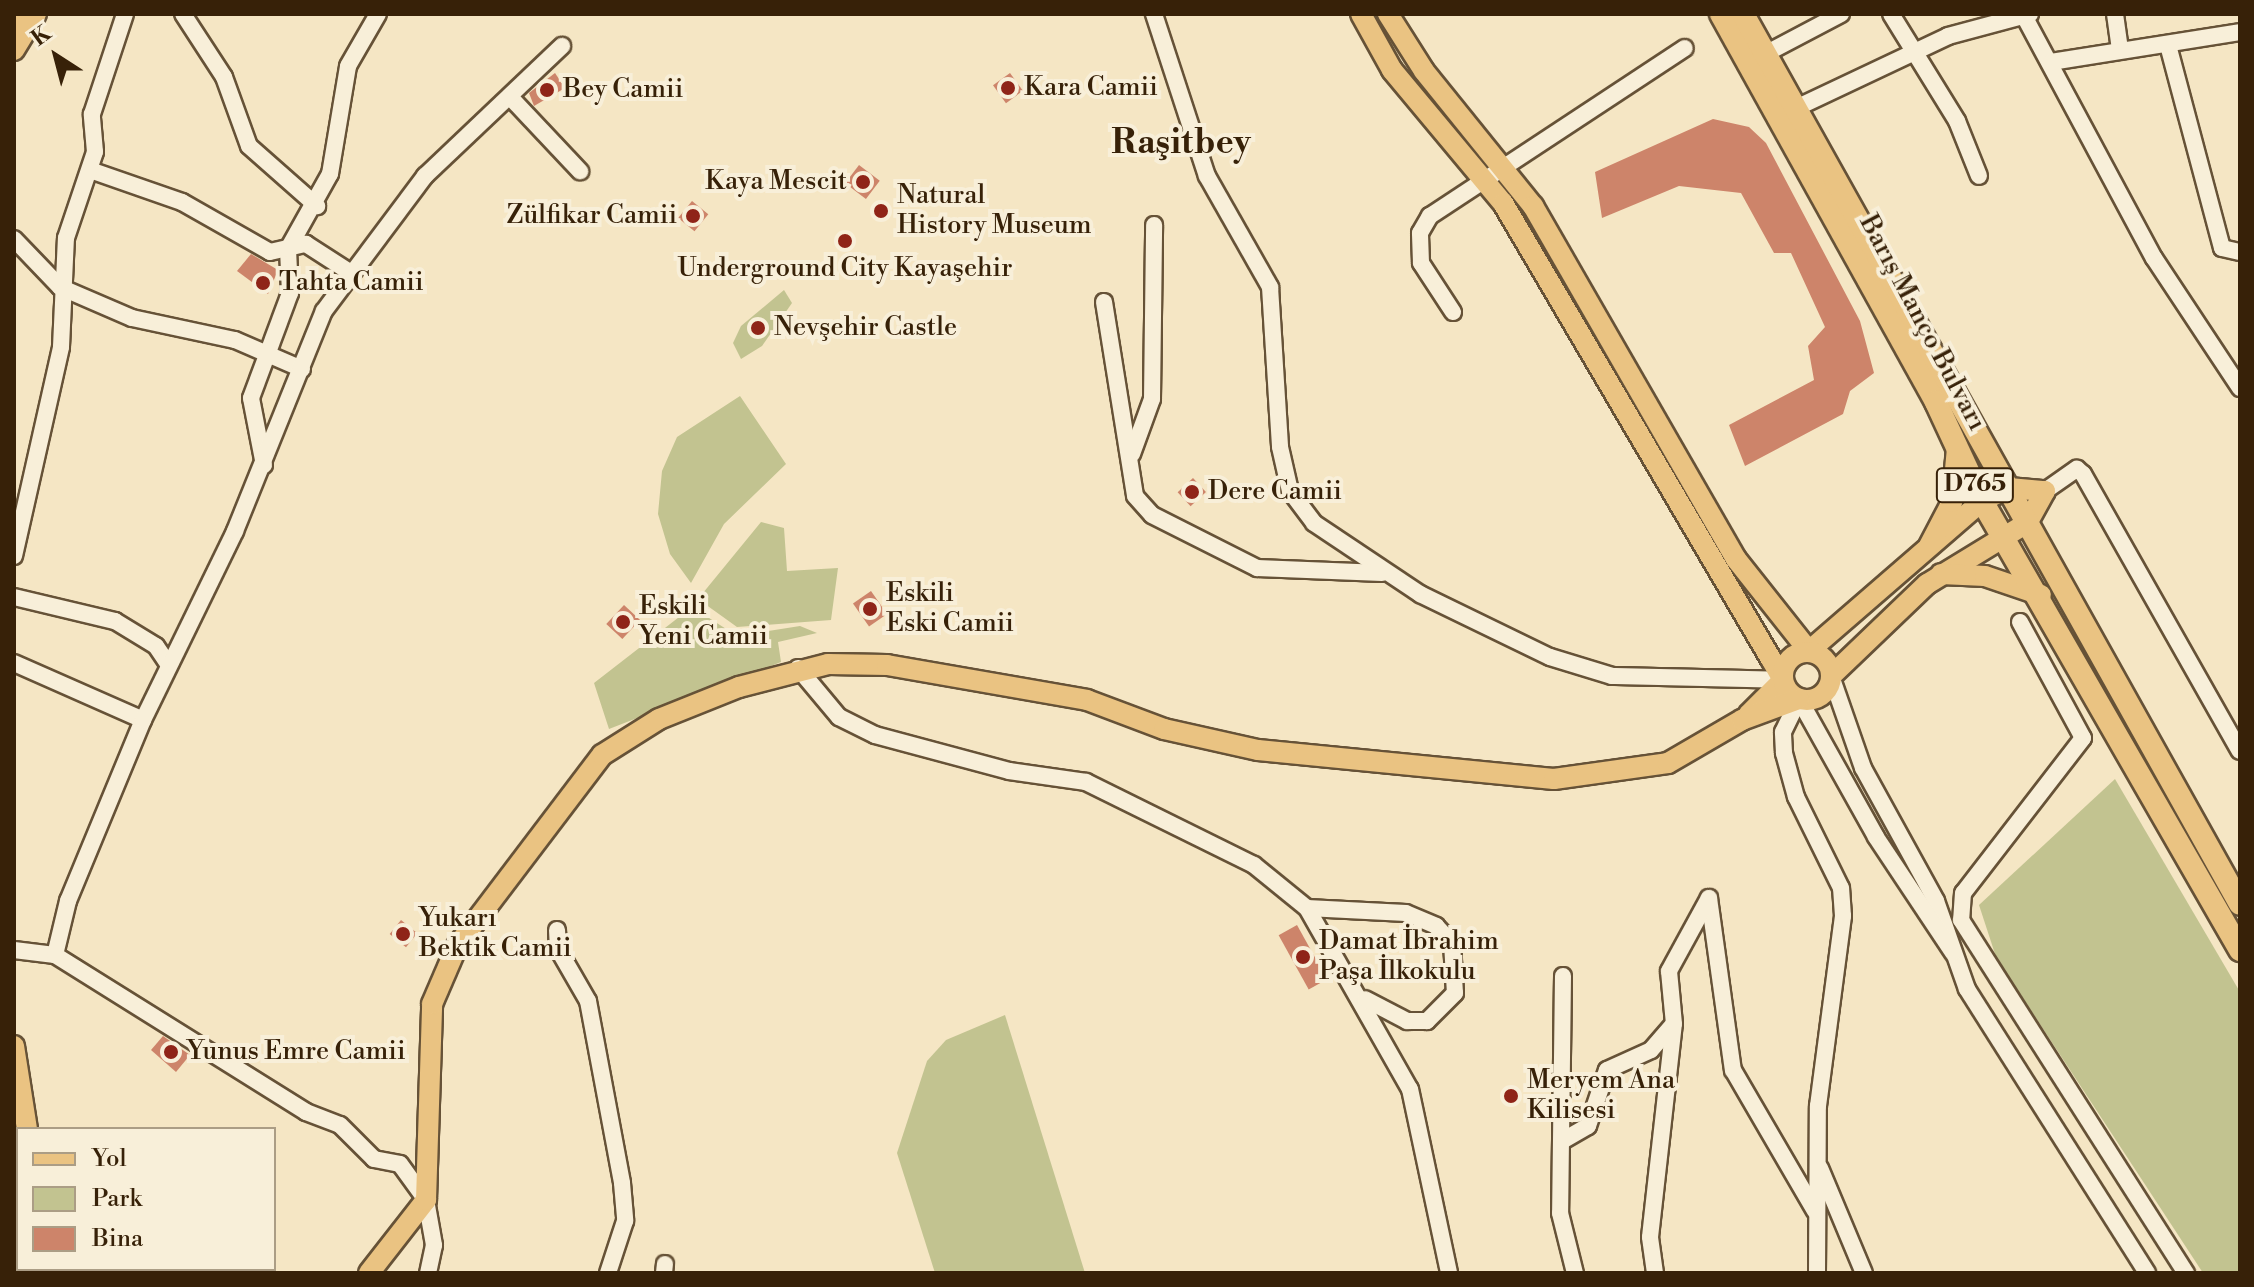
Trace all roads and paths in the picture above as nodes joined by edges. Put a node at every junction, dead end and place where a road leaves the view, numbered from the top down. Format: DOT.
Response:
graph roads {
  1 [pos="20,14"];
  2 [pos="36,14"];
  3 [pos="125,14"];
  4 [pos="183,14"];
  5 [pos="1154,14"];
  6 [pos="1361,14"];
  7 [pos="1388,14"];
  8 [pos="1721,14"];
  9 [pos="1743,14"];
  10 [pos="1841,14"];
  11 [pos="1891,14"];
  12 [pos="2115,14"];
  13 [pos="2026,15"];
  14 [pos="370,16"];
  15 [pos="14,23"];
  16 [pos="2240,32"];
  17 [pos="2168,45"];
  18 [pos="562,46"];
  19 [pos="1685,48"];
  20 [pos="14,50"];
  21 [pos="2120,50"];
  22 [pos="1912,52"];
  23 [pos="1765,54"];
  24 [pos="2051,62"];
  25 [pos="513,100"];
  26 [pos="1796,108"];
  27 [pos="1504,165"];
  28 [pos="90,170"];
  29 [pos="580,171"];
  30 [pos="1979,176"];
  31 [pos="1486,179"];
  32 [pos="317,206"];
  33 [pos="1154,225"];
  34 [pos="14,239"];
  35 [pos="288,249"];
  36 [pos="2240,252"];
  37 [pos="351,273"];
  38 [pos="60,287"];
  39 [pos="1104,302"];
  40 [pos="1453,312"];
  41 [pos="266,352"];
  42 [pos="302,369"];
  43 [pos="2240,388"];
  44 [pos="1957,448"];
  45 [pos="1132,454"];
  46 [pos="264,465"];
  47 [pos="2009,488"];
  48 [pos="2045,491"];
  49 [pos="1982,501"];
  50 [pos="2027,523"];
  51 [pos="2003,537"];
  52 [pos="1926,553"];
  53 [pos="14,556"];
  54 [pos="1383,573"];
  55 [pos="1941,574"];
  56 [pos="2041,595"];
  57 [pos="14,597"];
  58 [pos="2020,622"];
  59 [pos="1809,651"];
  60 [pos="14,663"];
  61 [pos="168,664"];
  62 [pos="798,668"];
  63 [pos="1831,676"];
  64 [pos="1783,680"];
  65 [pos="1799,699"];
  66 [pos="143,720"];
  67 [pos="1742,720"];
  68 [pos="2238,741"];
  69 [pos="2240,904"];
  70 [pos="1307,908"];
  71 [pos="557,930"];
  72 [pos="1972,942"];
  73 [pos="14,950"];
  74 [pos="2240,950"];
  75 [pos="1953,953"];
  76 [pos="55,955"];
  77 [pos="1563,976"];
  78 [pos="1358,992"];
  79 [pos="1674,1024"];
  80 [pos="14,1046"];
  81 [pos="27,1127"];
  82 [pos="1562,1141"];
  83 [pos="1817,1160"];
  84 [pos="426,1200"];
  85 [pos="1815,1211"];
  86 [pos="369,1273"];
  87 [pos="428,1273"];
  88 [pos="608,1273"];
  89 [pos="1449,1273"];
  90 [pos="1575,1273"];
  91 [pos="1655,1273"];
  92 [pos="1817,1273"];
  93 [pos="1864,1273"];
  94 [pos="2147,1273"];
  95 [pos="2186,1273"];
  1 -- 15 [label="main road"];
  2 -- 20 [label="main road"];
  3 -- 28 [label="street"];
  4 -- 32 [label="street"];
  5 -- 54 [label="street"];
  6 -- 31 [label="main road"];
  7 -- 27 [label="main road"];
  8 -- 44 [label="highway, Barış Manço Bulvarı / D765"];
  9 -- 23 [label="highway, Barış Manço Bulvarı / D765"];
  10 -- 23 [label="street"];
  11 -- 22 [label="street"];
  12 -- 21 [label="street"];
  13 -- 22 [label="street"];
  13 -- 24 [label="street"];
  14 -- 32 [label="street"];
  16 -- 17 [label="street"];
  17 -- 21 [label="street"];
  17 -- 36 [label="street"];
  18 -- 25 [label="street"];
  19 -- 27 [label="street"];
  21 -- 24 [label="street"];
  22 -- 26 [label="street"];
  22 -- 30 [label="street"];
  23 -- 26 [label="highway, Barış Manço Bulvarı / D765"];
  24 -- 43 [label="street"];
  25 -- 29 [label="street"];
  25 -- 37 [label="street"];
  26 -- 47 [label="highway, Barış Manço Bulvarı / D765"];
  27 -- 31 [label="street"];
  27 -- 59 [label="main road"];
  28 -- 35 [label="street"];
  28 -- 38 [label="street"];
  31 -- 40 [label="street"];
  31 -- 64 [label="main road"];
  32 -- 35 [label="street"];
  33 -- 45 [label="street"];
  34 -- 38 [label="street"];
  35 -- 37 [label="street"];
  35 -- 41 [label="street"];
  37 -- 42 [label="street"];
  38 -- 41 [label="street"];
  38 -- 53 [label="street"];
  39 -- 45 [label="street"];
  41 -- 42 [label="street"];
  41 -- 46 [label="street"];
  42 -- 46 [label="street"];
  44 -- 49 [label="highway, Barış Manço Bulvarı / D765"];
  44 -- 52 [label="main road"];
  45 -- 54 [label="street"];
  46 -- 61 [label="street"];
  47 -- 48 [label="main road"];
  47 -- 49 [label="main road"];
  47 -- 50 [label="highway, Barış Manço Bulvarı / D765"];
  48 -- 50 [label="main road"];
  48 -- 68 [label="street"];
  49 -- 51 [label="highway, Barış Manço Bulvarı / D765"];
  49 -- 52 [label="main road"];
  50 -- 51 [label="main road"];
  50 -- 69 [label="highway, Barış Manço Bulvarı / D765"];
  51 -- 55 [label="main road"];
  51 -- 56 [label="highway, Barış Manço Bulvarı / D765"];
  52 -- 59 [label="main road"];
  54 -- 64 [label="street"];
  55 -- 56 [label="main road"];
  55 -- 63 [label="main road"];
  56 -- 74 [label="highway, Barış Manço Bulvarı / D765"];
  57 -- 61 [label="street"];
  58 -- 72 [label="street"];
  59 -- 63 [label="main road"];
  59 -- 64 [label="main road"];
  60 -- 66 [label="street"];
  61 -- 66 [label="street"];
  62 -- 67 [label="main road"];
  62 -- 70 [label="street"];
  62 -- 84 [label="main road"];
  63 -- 65 [label="main road"];
  63 -- 75 [label="street"];
  64 -- 65 [label="main road"];
  64 -- 67 [label="main road"];
  65 -- 67 [label="main road"];
  65 -- 75 [label="street"];
  65 -- 83 [label="street"];
  66 -- 76 [label="street"];
  70 -- 78 [label="street"];
  70 -- 78 [label="street"];
  71 -- 88 [label="street"];
  72 -- 75 [label="street"];
  72 -- 95 [label="street"];
  73 -- 76 [label="street"];
  75 -- 94 [label="street"];
  76 -- 84 [label="street"];
  77 -- 82 [label="street"];
  78 -- 89 [label="street"];
  79 -- 82 [label="street"];
  79 -- 85 [label="street"];
  79 -- 91 [label="street"];
  80 -- 81 [label="main road"];
  82 -- 90 [label="street"];
  83 -- 85 [label="street"];
  83 -- 93 [label="street"];
  84 -- 86 [label="main road"];
  84 -- 87 [label="street"];
  85 -- 92 [label="street"];
}
